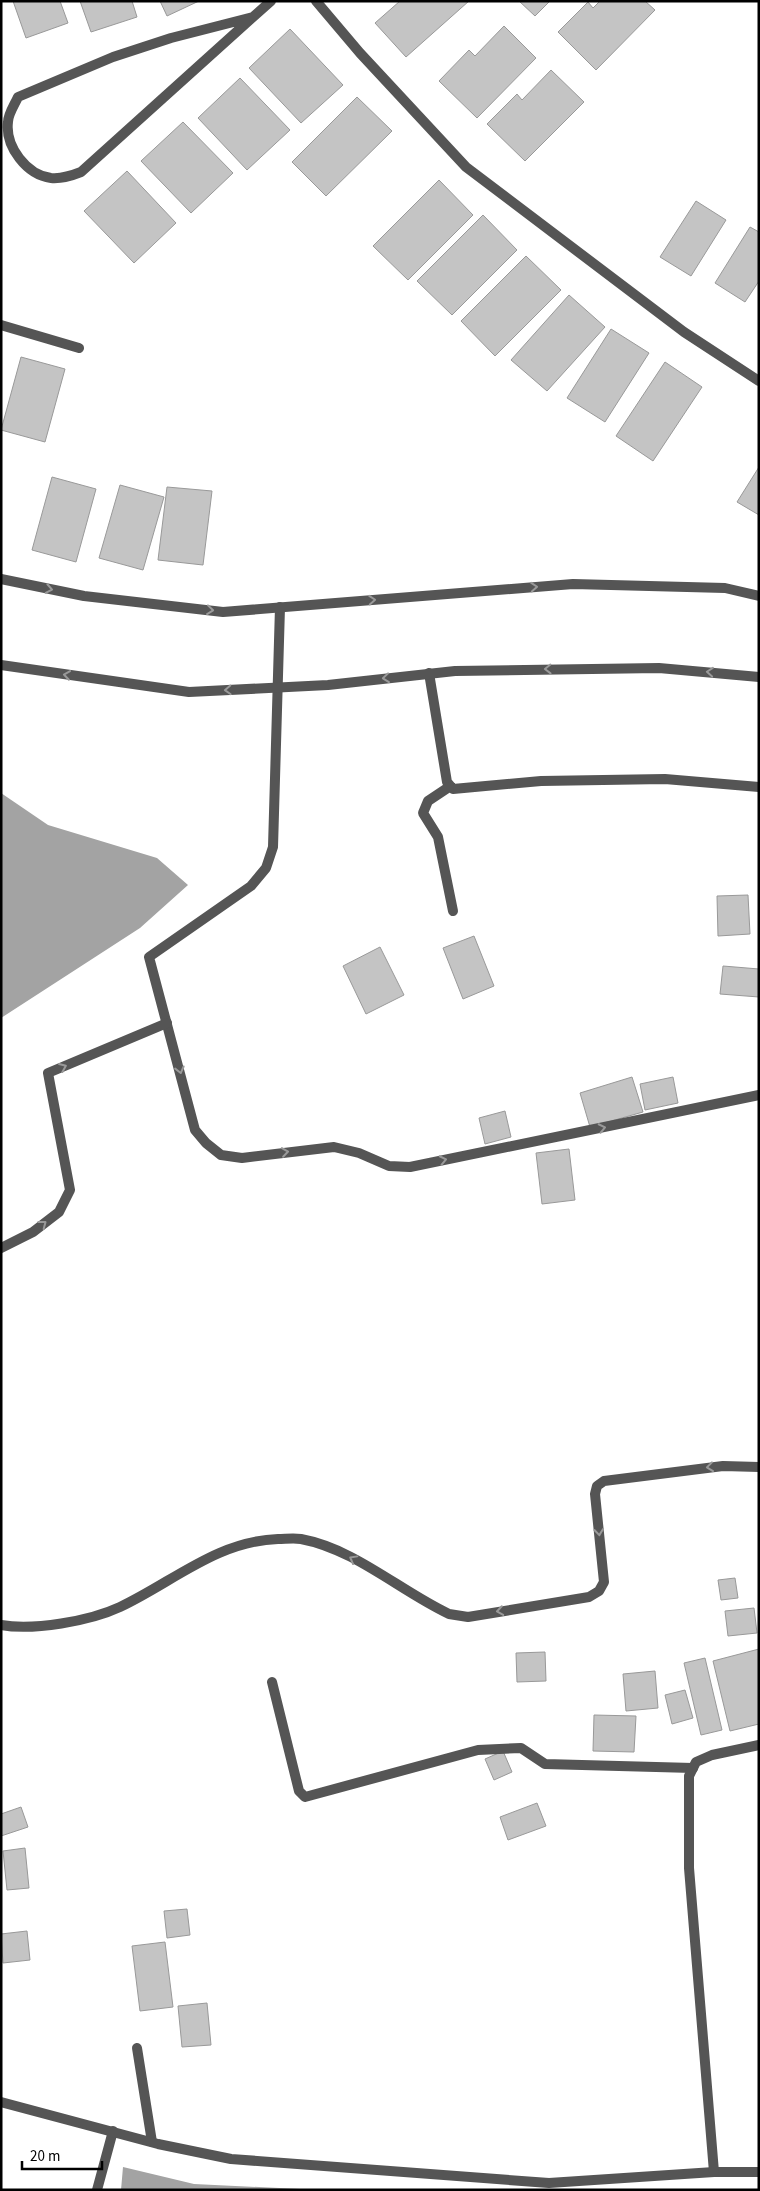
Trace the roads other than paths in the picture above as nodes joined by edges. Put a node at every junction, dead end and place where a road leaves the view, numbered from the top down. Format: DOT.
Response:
graph roads {
  1 [pos="271,1"];
  2 [pos="316,1"];
  3 [pos="253,17"];
  4 [pos="1,325"];
  5 [pos="79,348"];
  6 [pos="759,381"];
  7 [pos="1,579"];
  8 [pos="759,596"];
  9 [pos="280,607"];
  10 [pos="1,665"];
  11 [pos="429,674"];
  12 [pos="759,677"];
  13 [pos="277,688"];
  14 [pos="449,787"];
  15 [pos="759,787"];
  16 [pos="452,911"];
  17 [pos="167,1023"];
  18 [pos="759,1096"];
  19 [pos="1,1248"];
  20 [pos="759,1467"];
  21 [pos="1,1625"];
  22 [pos="272,1682"];
  23 [pos="759,1745"];
  24 [pos="693,1768"];
  25 [pos="137,2048"];
  26 [pos="1,2102"];
  27 [pos="113,2130"];
  28 [pos="152,2142"];
  29 [pos="714,2172"];
  30 [pos="759,2172"];
  31 [pos="549,2186"];
  32 [pos="97,2190"];
  1 -- 3 [label="street"];
  2 -- 6 [label="street"];
  3 -- 3 [label="street"];
  4 -- 5 [label="street"];
  7 -- 9 [label="street, one-way"];
  9 -- 8 [label="street, one-way"];
  9 -- 13 [label="street"];
  13 -- 10 [label="street, one-way"];
  12 -- 11 [label="street, one-way"];
  11 -- 13 [label="street, one-way"];
  11 -- 14 [label="street"];
  13 -- 17 [label="street"];
  14 -- 15 [label="street"];
  14 -- 16 [label="street"];
  17 -- 18 [label="street, one-way"];
  19 -- 17 [label="street, one-way"];
  20 -- 21 [label="street, one-way"];
  22 -- 24 [label="street"];
  23 -- 24 [label="street"];
  24 -- 29 [label="street"];
  25 -- 28 [label="street"];
  26 -- 27 [label="street"];
  27 -- 28 [label="street"];
  27 -- 32 [label="street"];
  28 -- 31 [label="street"];
  29 -- 30 [label="street"];
  29 -- 31 [label="street"];
}
